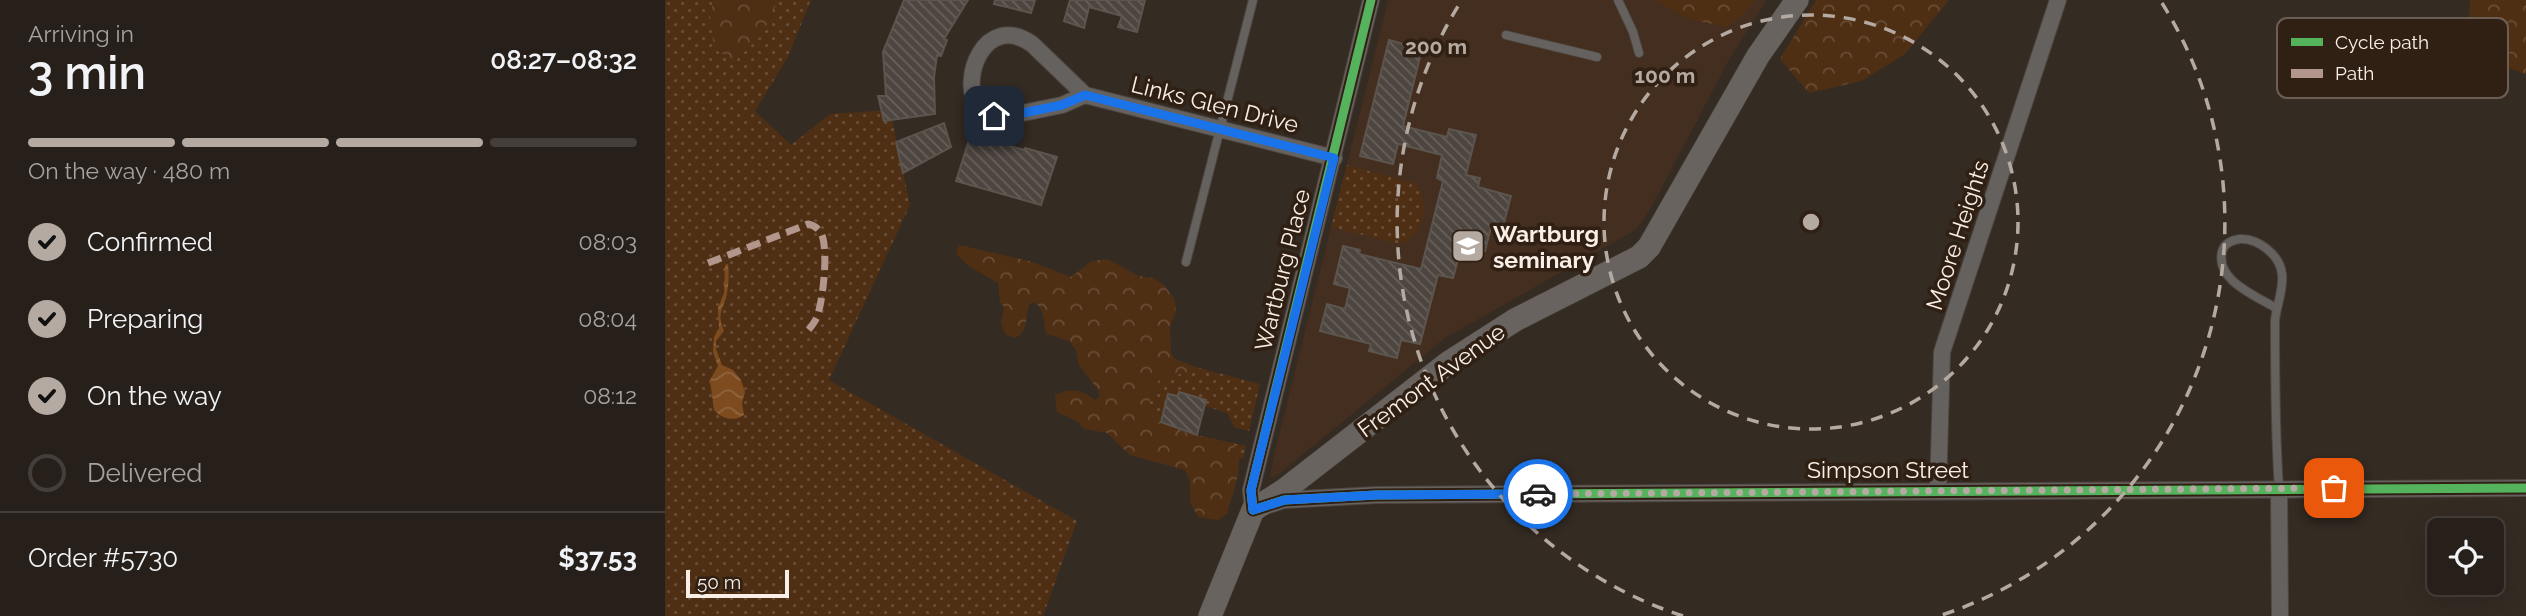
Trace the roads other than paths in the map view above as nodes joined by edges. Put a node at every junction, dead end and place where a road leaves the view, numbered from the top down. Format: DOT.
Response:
graph roads {
  1 [pos="1253,0"];
  2 [pos="1371,0"];
  3 [pos="1618,0"];
  4 [pos="1797,0"];
  5 [pos="2058,0"];
  6 [pos="1506,35"];
  7 [pos="1639,52"];
  8 [pos="1597,57"];
  9 [pos="1085,95"];
  10 [pos="1220,128"];
  11 [pos="1334,158"];
  12 [pos="1186,262"];
  13 [pos="2276,308"];
  14 [pos="2280,488"];
  15 [pos="2526,488"];
  16 [pos="1938,491"];
  17 [pos="1253,510"];
  18 [pos="1210,616"];
  19 [pos="2280,616"];
  1 -- 10 [label="lane"];
  2 -- 11 [label="street, Wartburg Place"];
  3 -- 7 [label="lane"];
  4 -- 17 [label="main road, Fremont Avenue"];
  5 -- 16 [label="street, Moore Heights"];
  6 -- 8 [label="lane"];
  9 -- 9 [label="street"];
  9 -- 10 [label="street, Links Glen Drive"];
  10 -- 11 [label="street, Links Glen Drive"];
  10 -- 12 [label="lane"];
  11 -- 17 [label="street, Wartburg Place"];
  13 -- 13 [label="lane"];
  13 -- 14 [label="lane"];
  14 -- 15 [label="street, Simpson Street"];
  14 -- 16 [label="street, Simpson Street"];
  14 -- 19 [label="street"];
  16 -- 17 [label="street, Simpson Street"];
  17 -- 18 [label="main road"];
}
